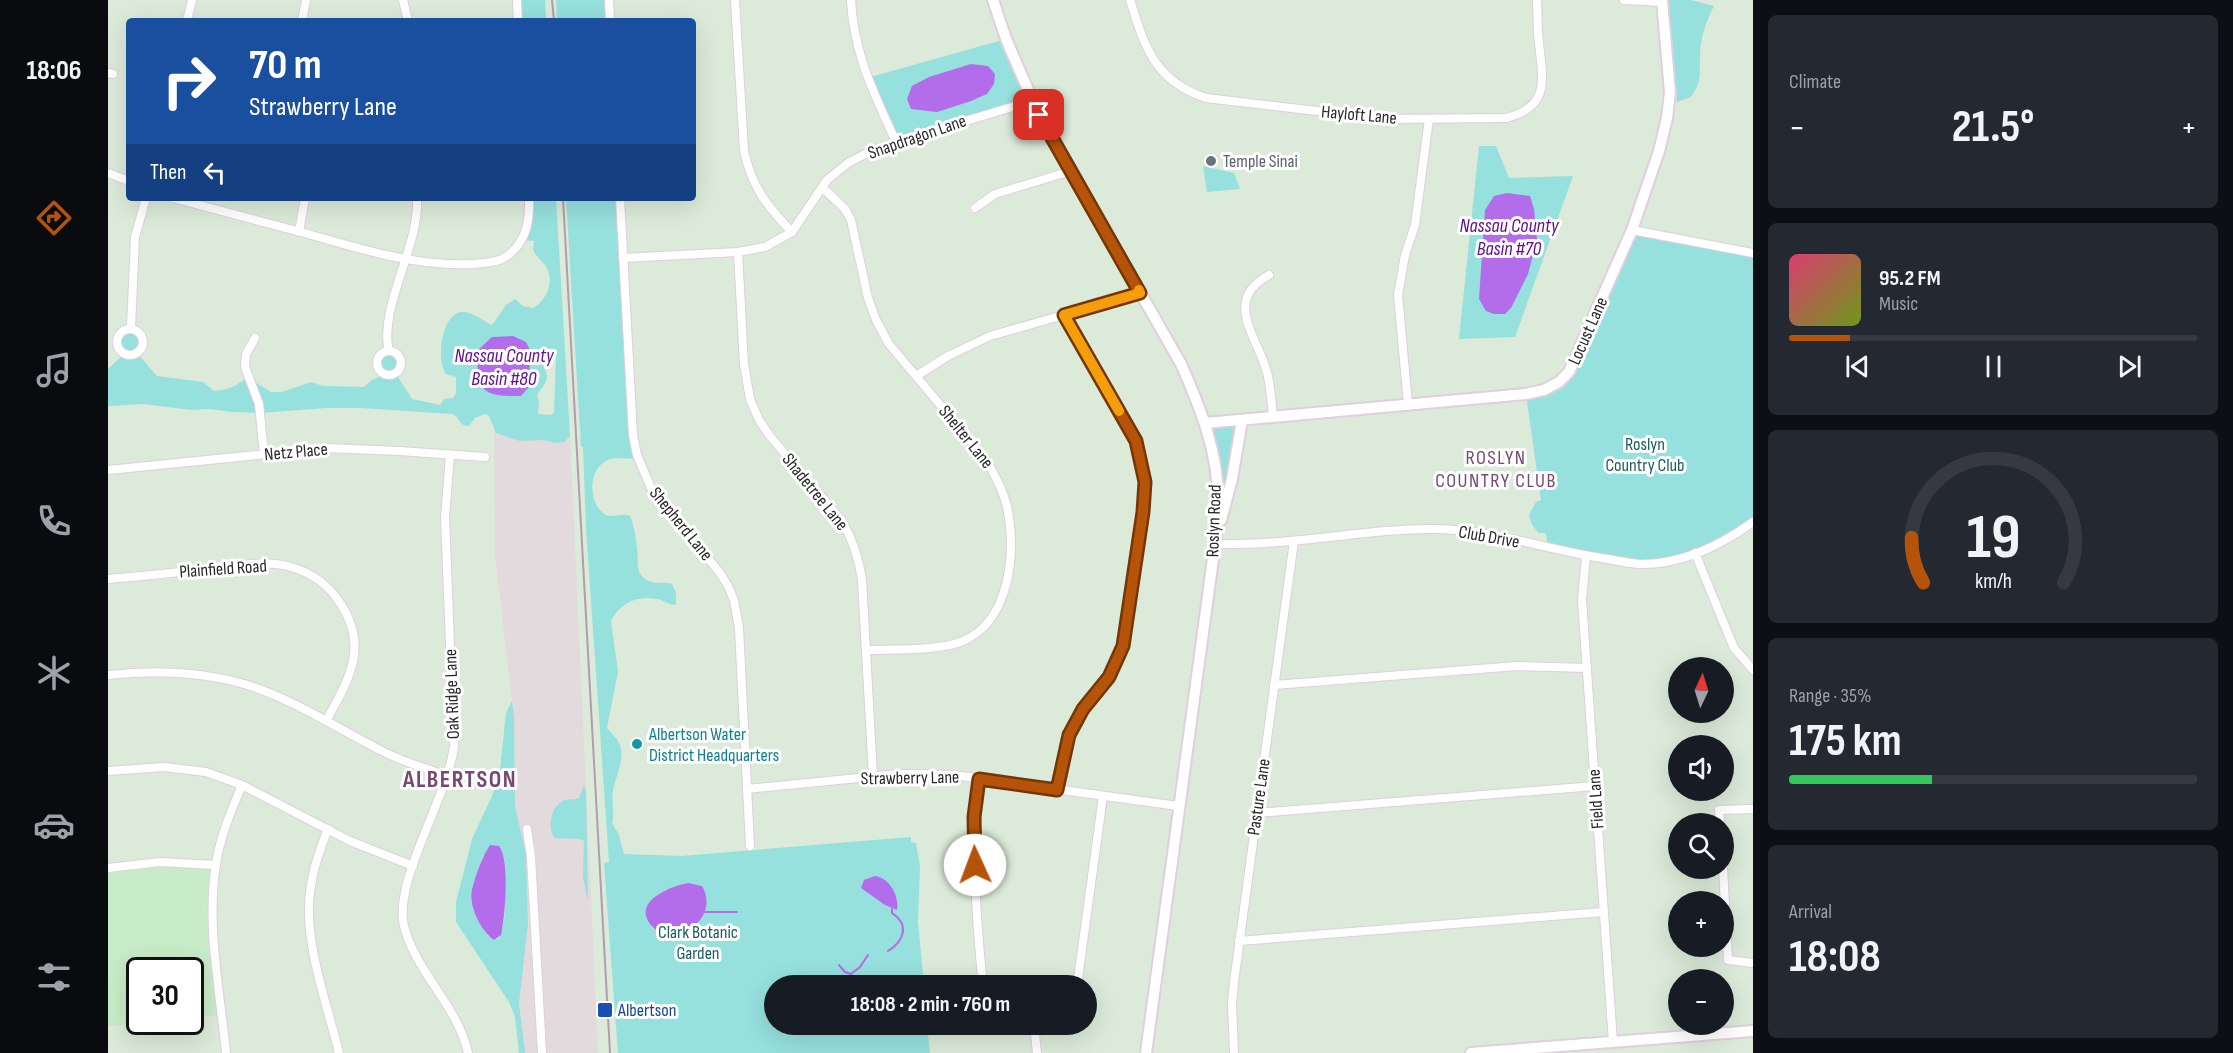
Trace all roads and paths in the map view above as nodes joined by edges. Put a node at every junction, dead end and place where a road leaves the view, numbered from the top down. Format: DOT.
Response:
graph roads {
  1 [pos="192,0"];
  2 [pos="306,0"];
  3 [pos="403,0"];
  4 [pos="517,0"];
  5 [pos="609,0"];
  6 [pos="735,0"];
  7 [pos="852,0"];
  8 [pos="993,0"];
  9 [pos="1131,0"];
  10 [pos="1537,0"];
  11 [pos="1624,0"];
  12 [pos="1663,1"];
  13 [pos="188,18"];
  14 [pos="303,18"];
  15 [pos="407,18"];
  16 [pos="518,18"];
  17 [pos="610,18"];
  18 [pos="1032,100"];
  19 [pos="1429,119"];
  20 [pos="896,142"];
  21 [pos="1071,171"];
  22 [pos="108,173"];
  23 [pos="126,180"];
  24 [pos="822,187"];
  25 [pos="145,201"];
  26 [pos="184,201"];
  27 [pos="304,201"];
  28 [pos="417,201"];
  29 [pos="529,201"];
  30 [pos="620,201"];
  31 [pos="975,208"];
  32 [pos="1632,230"];
  33 [pos="299,232"];
  34 [pos="792,232"];
  35 [pos="1753,248"];
  36 [pos="738,252"];
  37 [pos="1753,253"];
  38 [pos="623,258"];
  39 [pos="405,260"];
  40 [pos="1269,275"];
  41 [pos="1140,293"];
  42 [pos="1064,315"];
  43 [pos="131,328"];
  44 [pos="255,338"];
  45 [pos="389,351"];
  46 [pos="916,376"];
  47 [pos="1408,404"];
  48 [pos="1273,416"];
  49 [pos="1242,420"];
  50 [pos="1204,423"];
  51 [pos="264,454"];
  52 [pos="450,454"];
  53 [pos="485,457"];
  54 [pos="108,470"];
  55 [pos="1753,522"];
  56 [pos="1294,541"];
  57 [pos="1215,544"];
  58 [pos="1695,554"];
  59 [pos="1586,556"];
  60 [pos="108,579"];
  61 [pos="866,650"];
  62 [pos="1587,668"];
  63 [pos="1753,670"];
  64 [pos="108,675"];
  65 [pos="1274,685"];
  66 [pos="326,721"];
  67 [pos="108,771"];
  68 [pos="448,776"];
  69 [pos="873,776"];
  70 [pos="979,779"];
  71 [pos="242,785"];
  72 [pos="1595,786"];
  73 [pos="747,789"];
  74 [pos="1057,790"];
  75 [pos="1103,796"];
  76 [pos="1178,806"];
  77 [pos="1753,808"];
  78 [pos="1257,813"];
  79 [pos="1719,813"];
  80 [pos="328,829"];
  81 [pos="527,829"];
  82 [pos="750,846"];
  83 [pos="216,865"];
  84 [pos="413,866"];
  85 [pos="108,868"];
  86 [pos="1724,879"];
  87 [pos="1603,912"];
  88 [pos="1239,941"];
  89 [pos="1753,963"];
  90 [pos="982,975"];
  91 [pos="1079,975"];
  92 [pos="1753,1031"];
  93 [pos="1035,1035"];
  94 [pos="1613,1042"];
  95 [pos="226,1053"];
  96 [pos="339,1053"];
  97 [pos="468,1053"];
  98 [pos="542,1053"];
  99 [pos="1037,1053"];
  100 [pos="1146,1053"];
  101 [pos="1234,1053"];
  102 [pos="1471,1053"];
  1 -- 13 [label="street"];
  2 -- 14 [label="street"];
  3 -- 15 [label="street"];
  4 -- 16 [label="street"];
  5 -- 17 [label="street"];
  6 -- 34 [label="street"];
  7 -- 20 [label="street"];
  8 -- 18 [label="main road, Roslyn Road"];
  9 -- 19 [label="street, Hayloft Lane"];
  10 -- 19 [label="street, Hayloft Lane"];
  11 -- 12 [label="street"];
  12 -- 32 [label="main road, Locust Lane"];
  18 -- 20 [label="street, Snapdragon Lane"];
  18 -- 21 [label="main road, Roslyn Road"];
  19 -- 47 [label="street"];
  20 -- 24 [label="street, Snapdragon Lane"];
  21 -- 31 [label="street"];
  21 -- 41 [label="main road, Roslyn Road"];
  22 -- 23 [label="street"];
  24 -- 34 [label="street, Snapdragon Lane"];
  24 -- 46 [label="street, Shelter Lane"];
  25 -- 43 [label="street"];
  26 -- 33 [label="street"];
  27 -- 33 [label="street"];
  28 -- 39 [label="street"];
  29 -- 39 [label="street"];
  30 -- 38 [label="street, Shepherd Lane"];
  32 -- 37 [label="street"];
  32 -- 47 [label="main road, Locust Lane"];
  33 -- 39 [label="street"];
  34 -- 36 [label="street, Snapdragon Lane"];
  35 -- 37 [label="street"];
  36 -- 38 [label="street, Snapdragon Lane"];
  36 -- 61 [label="street, Shadetree Lane"];
  38 -- 73 [label="street, Shepherd Lane"];
  39 -- 45 [label="street"];
  40 -- 48 [label="street"];
  41 -- 42 [label="street"];
  41 -- 50 [label="main road, Roslyn Road"];
  42 -- 46 [label="street"];
  42 -- 74 [label="street"];
  44 -- 51 [label="street"];
  46 -- 61 [label="street, Shelter Lane"];
  47 -- 48 [label="main road, Locust Lane"];
  48 -- 49 [label="main road, Locust Lane"];
  49 -- 50 [label="main road, Locust Lane"];
  49 -- 57 [label="main road"];
  50 -- 57 [label="main road, Roslyn Road"];
  51 -- 52 [label="street, Netz Place"];
  51 -- 54 [label="street, Netz Place"];
  52 -- 53 [label="street, Netz Place"];
  52 -- 68 [label="street, Oak Ridge Lane"];
  55 -- 58 [label="street, Club Drive"];
  56 -- 57 [label="street, Club Drive"];
  56 -- 59 [label="street, Club Drive"];
  56 -- 65 [label="street, Pasture Lane"];
  57 -- 76 [label="main road, Roslyn Road"];
  58 -- 59 [label="street, Club Drive"];
  58 -- 63 [label="street"];
  59 -- 62 [label="street, Field Lane"];
  60 -- 66 [label="street, Plainfield Road"];
  61 -- 69 [label="street, Shadetree Lane"];
  62 -- 65 [label="street"];
  62 -- 72 [label="street, Field Lane"];
  64 -- 66 [label="street"];
  65 -- 78 [label="street, Pasture Lane"];
  66 -- 68 [label="street"];
  67 -- 71 [label="street"];
  68 -- 84 [label="street, Oak Ridge Lane"];
  69 -- 70 [label="street, Strawberry Lane"];
  69 -- 73 [label="street, Strawberry Lane"];
  70 -- 74 [label="street, Strawberry Lane"];
  70 -- 90 [label="street"];
  71 -- 80 [label="street"];
  71 -- 83 [label="street"];
  72 -- 78 [label="street"];
  72 -- 87 [label="street, Field Lane"];
  73 -- 82 [label="street, Shepherd Lane"];
  74 -- 75 [label="street, Strawberry Lane"];
  75 -- 76 [label="street, Strawberry Lane"];
  75 -- 91 [label="street"];
  76 -- 100 [label="main road, Roslyn Road"];
  77 -- 79 [label="street"];
  78 -- 88 [label="street, Pasture Lane"];
  80 -- 84 [label="street"];
  80 -- 96 [label="street"];
  81 -- 98 [label="street"];
  83 -- 85 [label="street"];
  83 -- 95 [label="street"];
  84 -- 97 [label="street, Oak Ridge Lane"];
  86 -- 89 [label="street"];
  87 -- 88 [label="street"];
  87 -- 94 [label="street, Field Lane"];
  88 -- 101 [label="street, Pasture Lane"];
  92 -- 94 [label="main road"];
  93 -- 99 [label="street"];
  94 -- 102 [label="main road"];
}
